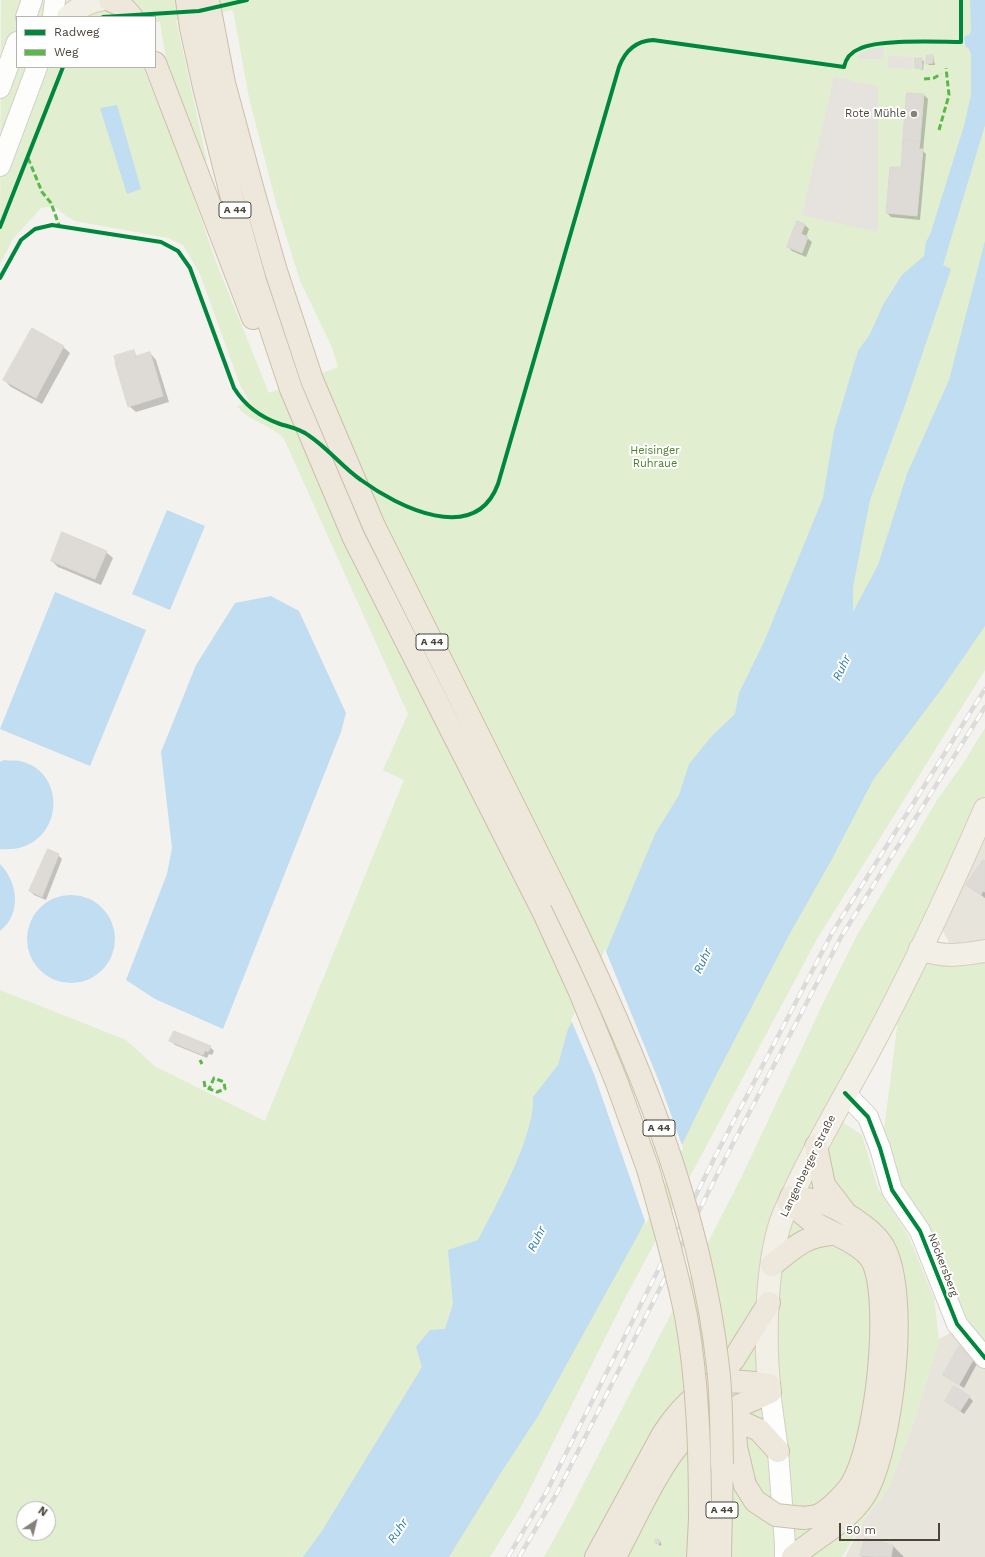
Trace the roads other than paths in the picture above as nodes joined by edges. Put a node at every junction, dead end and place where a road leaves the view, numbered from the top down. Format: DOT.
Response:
graph roads {
  1 [pos="32,0"];
  2 [pos="55,0"];
  3 [pos="100,0"];
  4 [pos="110,0"];
  5 [pos="187,0"];
  6 [pos="208,0"];
  7 [pos="222,0"];
  8 [pos="26,16"];
  9 [pos="53,16"];
  10 [pos="69,16"];
  11 [pos="131,16"];
  12 [pos="219,24"];
  13 [pos="16,45"];
  14 [pos="156,66"];
  15 [pos="38,68"];
  16 [pos="0,88"];
  17 [pos="0,166"];
  18 [pos="291,388"];
  19 [pos="985,809"];
  20 [pos="920,949"];
  21 [pos="985,951"];
  22 [pos="845,1094"];
  23 [pos="816,1146"];
  24 [pos="790,1200"];
  25 [pos="849,1216"];
  26 [pos="832,1234"];
  27 [pos="772,1265"];
  28 [pos="769,1303"];
  29 [pos="985,1358"];
  30 [pos="715,1376"];
  31 [pos="770,1388"];
  32 [pos="721,1413"];
  33 [pos="778,1451"];
  34 [pos="596,1557"];
  35 [pos="615,1557"];
  36 [pos="698,1557"];
  37 [pos="720,1557"];
  38 [pos="784,1557"];
  39 [pos="793,1557"];
  1 -- 8 [label="street"];
  2 -- 9 [label="street"];
  3 -- 10 [label="main road"];
  4 -- 11 [label="highway"];
  5 -- 18 [label="highway, A 44"];
  6 -- 12 [label="highway, A 44"];
  7 -- 12 [label="highway"];
  12 -- 30 [label="highway, A 44, bridge"];
  13 -- 16 [label="street"];
  14 -- 18 [label="highway"];
  15 -- 17 [label="street"];
  18 -- 36 [label="highway, A 44, bridge"];
  19 -- 20 [label="main road, Langenberger Straße"];
  20 -- 21 [label="main road"];
  20 -- 22 [label="main road, Langenberger Straße"];
  22 -- 23 [label="main road, Langenberger Straße"];
  22 -- 29 [label="street, Nöckersberg"];
  23 -- 24 [label="main road, Langenberger Straße"];
  23 -- 25 [label="highway"];
  24 -- 25 [label="highway"];
  24 -- 26 [label="highway"];
  24 -- 27 [label="main road, Langenberger Straße"];
  25 -- 39 [label="highway"];
  26 -- 27 [label="highway"];
  26 -- 30 [label="highway, bridge"];
  27 -- 28 [label="main road, Langenberger Straße"];
  28 -- 30 [label="highway"];
  28 -- 31 [label="main road, Langenberger Straße"];
  30 -- 31 [label="highway"];
  30 -- 34 [label="highway"];
  30 -- 37 [label="highway, A 44, bridge"];
  31 -- 32 [label="highway"];
  31 -- 33 [label="street, Langenberger Straße"];
  32 -- 33 [label="highway"];
  32 -- 35 [label="highway"];
  33 -- 38 [label="street, Langenberger Straße"];
}
